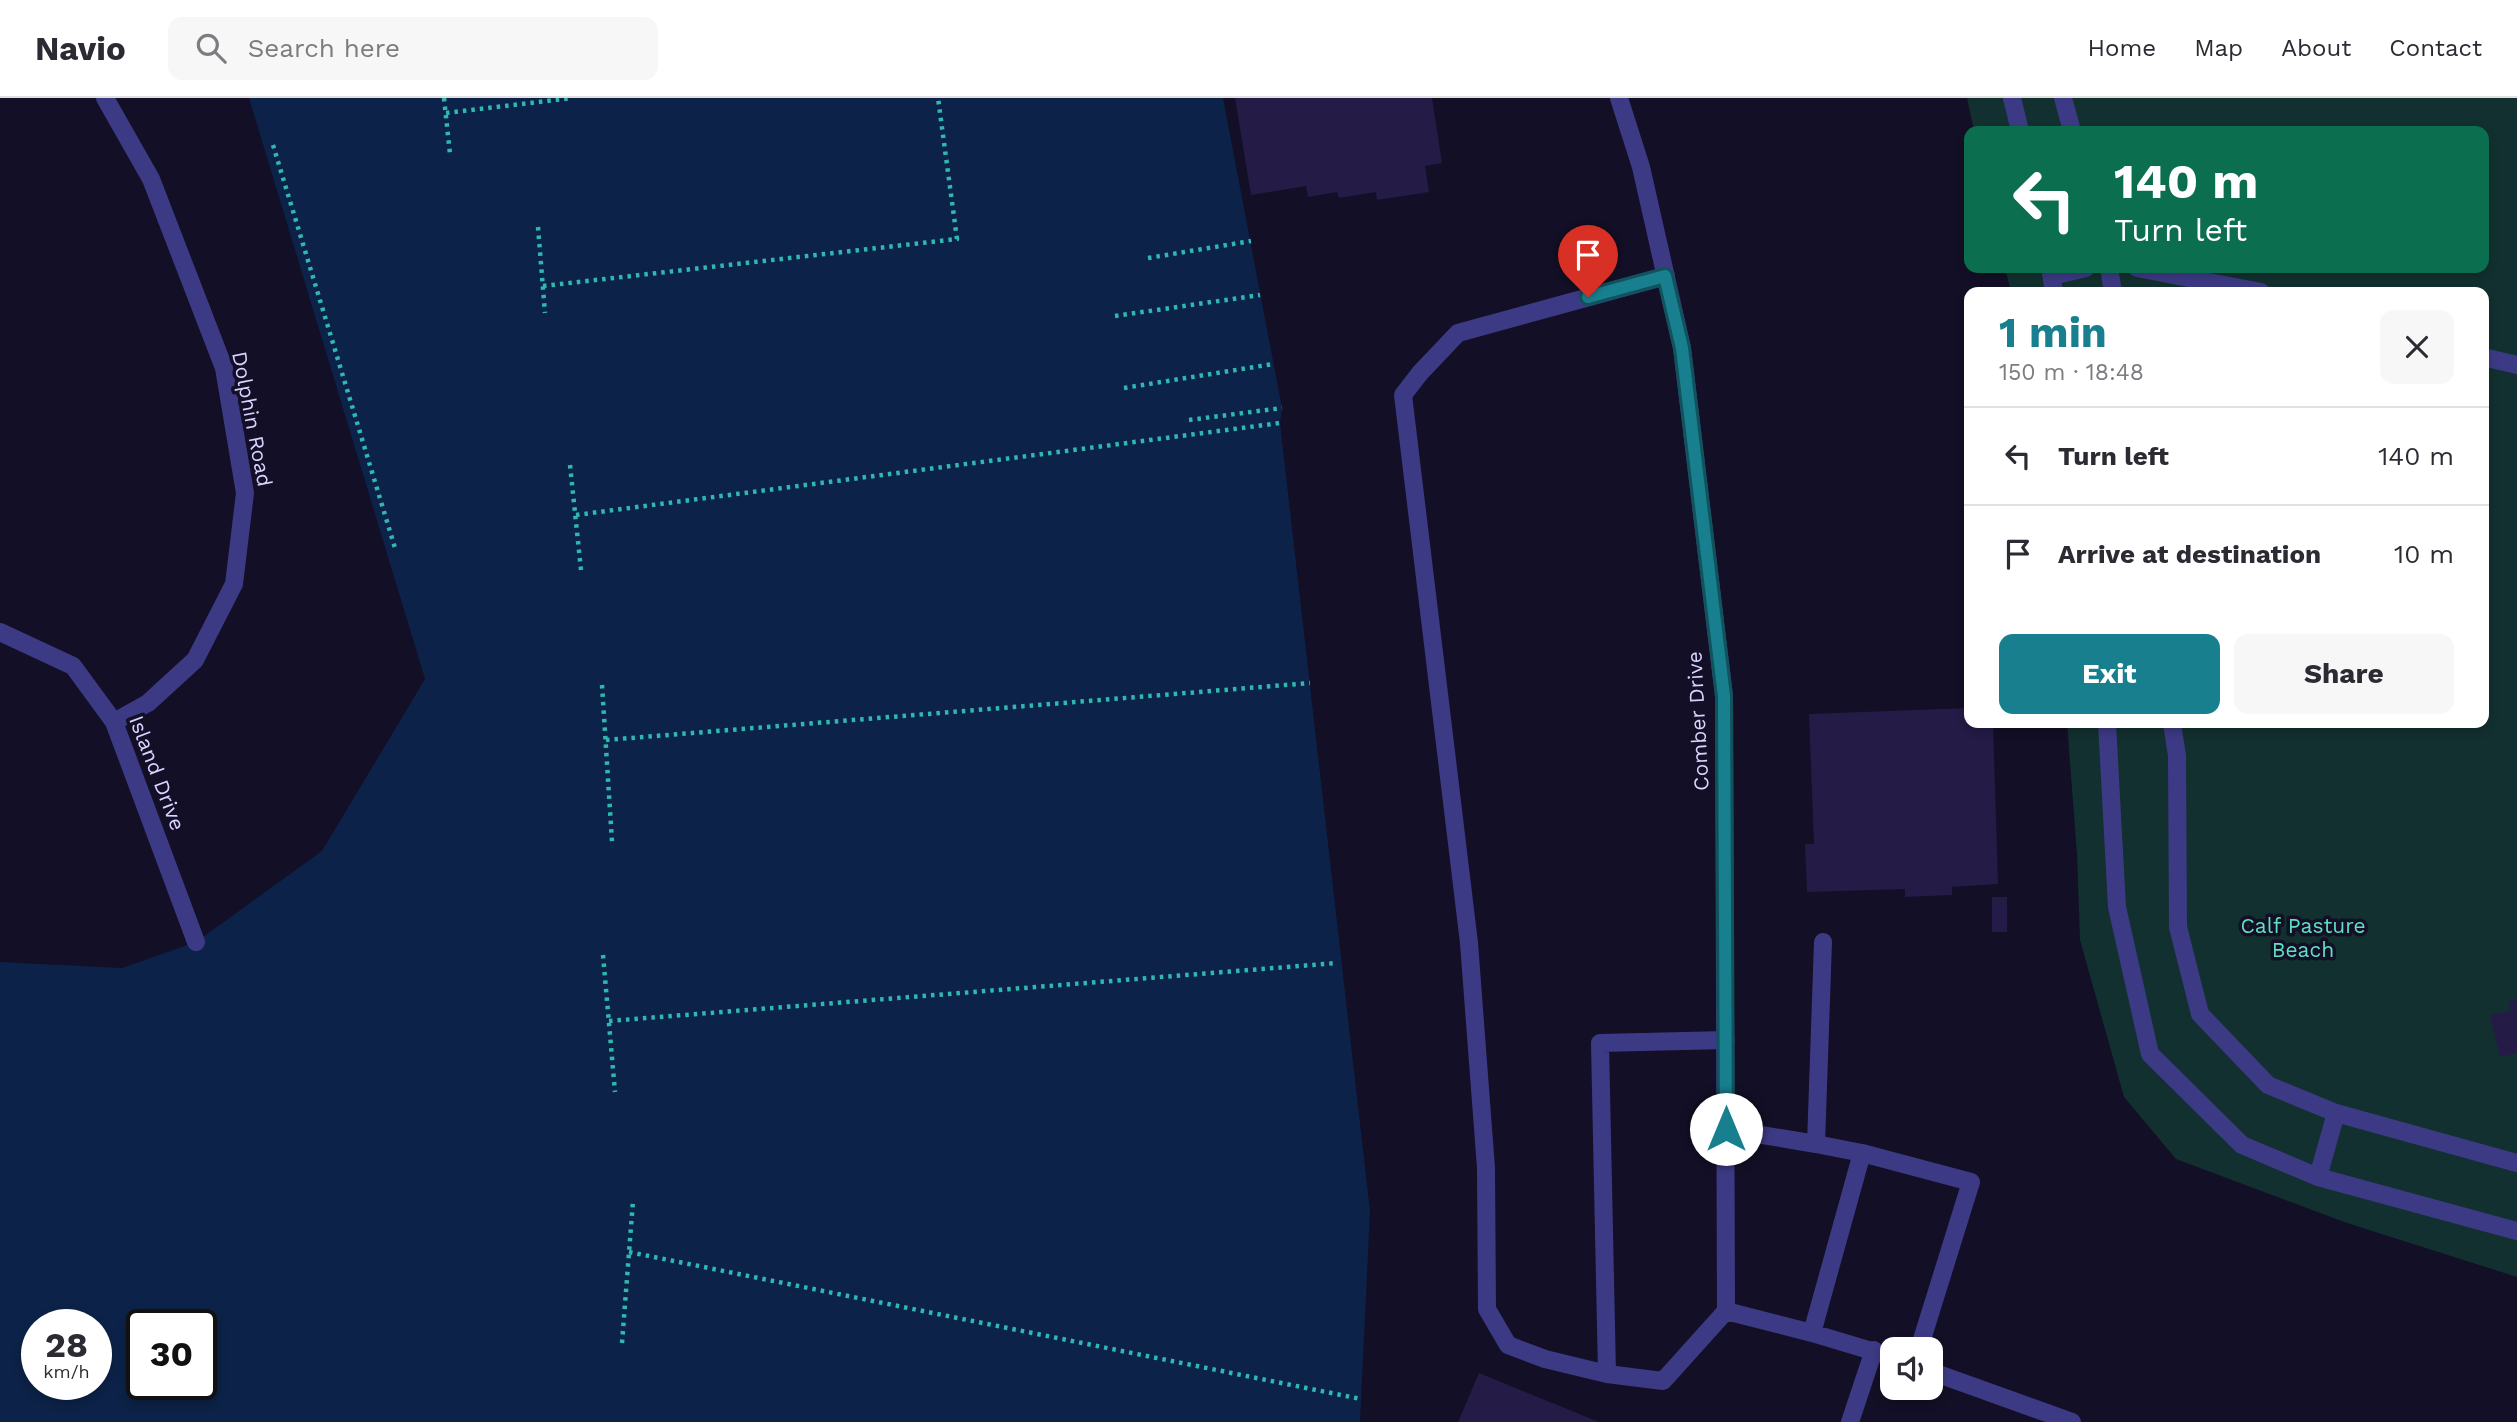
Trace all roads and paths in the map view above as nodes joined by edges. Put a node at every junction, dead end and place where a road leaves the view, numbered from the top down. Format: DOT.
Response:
graph roads {
  1 [pos="105,98"];
  2 [pos="444,98"];
  3 [pos="572,98"];
  4 [pos="938,98"];
  5 [pos="1619,98"];
  6 [pos="2012,98"];
  7 [pos="2063,98"];
  8 [pos="446,113"];
  9 [pos="2019,126"];
  10 [pos="2071,126"];
  11 [pos="273,145"];
  12 [pos="450,154"];
  13 [pos="538,227"];
  14 [pos="1251,241"];
  15 [pos="1148,258"];
  16 [pos="2071,273"];
  17 [pos="2160,273"];
  18 [pos="1665,276"];
  19 [pos="2052,279"];
  20 [pos="543,286"];
  21 [pos="2225,287"];
  22 [pos="1260,295"];
  23 [pos="545,313"];
  24 [pos="1115,316"];
  25 [pos="2489,358"];
  26 [pos="1273,364"];
  27 [pos="2517,365"];
  28 [pos="1124,388"];
  29 [pos="1282,408"];
  30 [pos="1189,420"];
  31 [pos="1280,423"];
  32 [pos="570,465"];
  33 [pos="576,515"];
  34 [pos="395,548"];
  35 [pos="581,570"];
  36 [pos="0,632"];
  37 [pos="1310,683"];
  38 [pos="602,685"];
  39 [pos="114,722"];
  40 [pos="2107,728"];
  41 [pos="2173,728"];
  42 [pos="606,740"];
  43 [pos="612,842"];
  44 [pos="196,942"];
  45 [pos="1823,942"];
  46 [pos="603,955"];
  47 [pos="1337,963"];
  48 [pos="609,1021"];
  49 [pos="1726,1040"];
  50 [pos="615,1092"];
  51 [pos="2336,1113"];
  52 [pos="1726,1129"];
  53 [pos="1815,1144"];
  54 [pos="1862,1153"];
  55 [pos="2517,1163"];
  56 [pos="2318,1177"];
  57 [pos="633,1201"];
  58 [pos="2517,1231"];
  59 [pos="629,1252"];
  60 [pos="1726,1311"];
  61 [pos="1812,1333"];
  62 [pos="1923,1337"];
  63 [pos="622,1343"];
  64 [pos="1874,1350"];
  65 [pos="1880,1352"];
  66 [pos="1607,1374"];
  67 [pos="1943,1376"];
  68 [pos="1361,1399"];
  69 [pos="1850,1422"];
  70 [pos="2072,1422"];
  1 -- 39 [label="street, Dolphin Road"];
  2 -- 8 [label="path"];
  3 -- 8 [label="path"];
  4 -- 20 [label="path"];
  5 -- 18 [label="street, Comber Drive"];
  6 -- 9 [label="street"];
  7 -- 10 [label="street"];
  8 -- 12 [label="path"];
  11 -- 34 [label="path"];
  13 -- 20 [label="path"];
  14 -- 15 [label="path"];
  16 -- 19 [label="street"];
  17 -- 21 [label="street"];
  18 -- 49 [label="street, Comber Drive"];
  18 -- 66 [label="street"];
  20 -- 23 [label="path"];
  22 -- 24 [label="path"];
  25 -- 27 [label="street"];
  26 -- 28 [label="path"];
  29 -- 30 [label="path"];
  31 -- 33 [label="path"];
  32 -- 33 [label="path"];
  33 -- 35 [label="path"];
  36 -- 39 [label="street, Island Drive"];
  37 -- 42 [label="path"];
  38 -- 42 [label="path"];
  39 -- 44 [label="street, Island Drive"];
  40 -- 56 [label="street"];
  41 -- 51 [label="street"];
  42 -- 43 [label="path"];
  45 -- 53 [label="street"];
  46 -- 48 [label="path"];
  47 -- 48 [label="path"];
  48 -- 50 [label="path"];
  49 -- 52 [label="street, Comber Drive"];
  49 -- 66 [label="street"];
  51 -- 55 [label="street"];
  51 -- 56 [label="street"];
  52 -- 53 [label="street"];
  52 -- 60 [label="street, Comber Drive"];
  53 -- 54 [label="street"];
  54 -- 61 [label="street"];
  54 -- 62 [label="street"];
  56 -- 58 [label="street"];
  57 -- 59 [label="path"];
  59 -- 63 [label="path"];
  59 -- 68 [label="path"];
  60 -- 61 [label="street"];
  60 -- 66 [label="street"];
  61 -- 64 [label="street"];
  64 -- 65 [label="street"];
  64 -- 69 [label="street"];
  67 -- 70 [label="street"];
}
